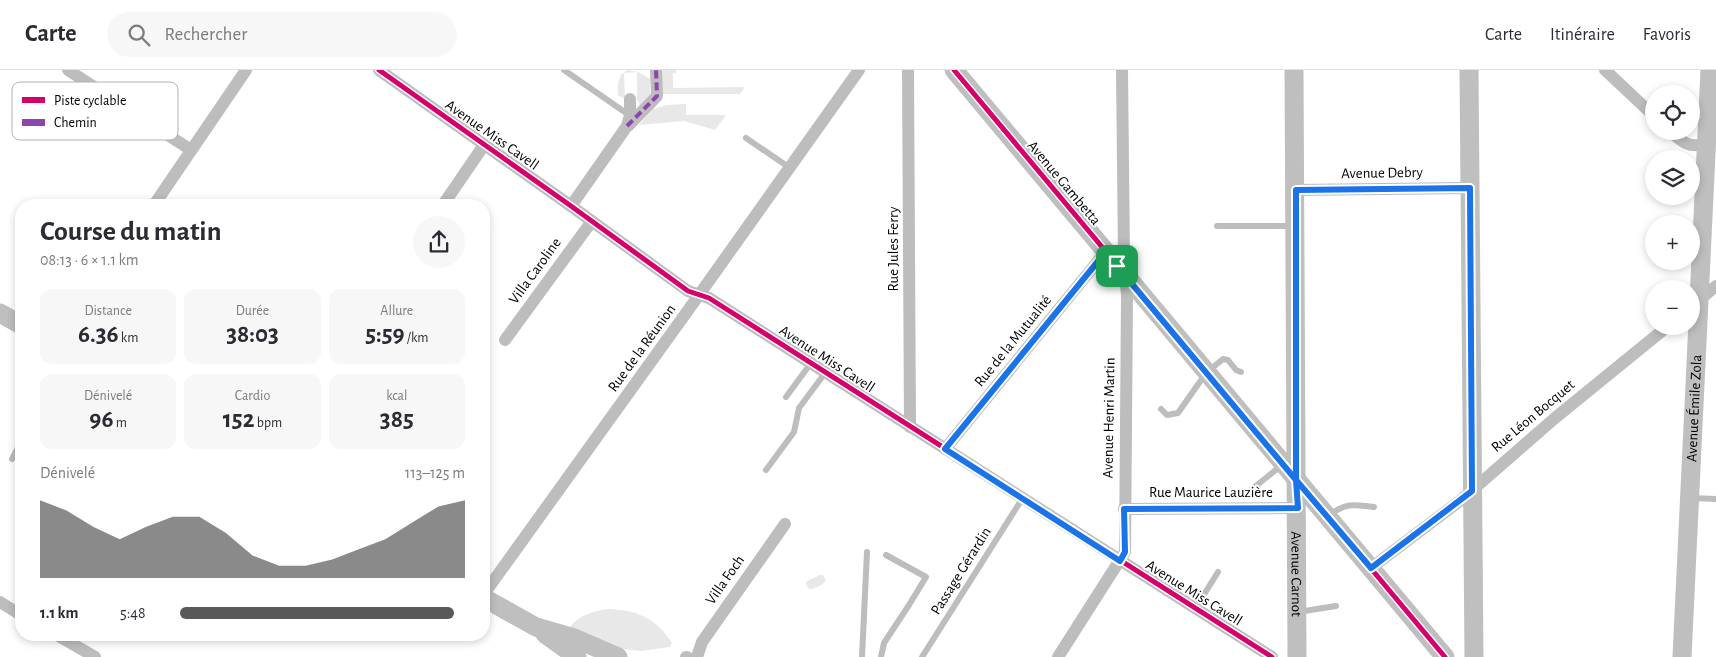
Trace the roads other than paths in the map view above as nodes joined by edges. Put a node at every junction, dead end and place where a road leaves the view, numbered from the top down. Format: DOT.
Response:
graph roads {
  1 [pos="68,70"];
  2 [pos="246,70"];
  3 [pos="378,70"];
  4 [pos="564,70"];
  5 [pos="656,70"];
  6 [pos="859,70"];
  7 [pos="908,70"];
  8 [pos="954,70"];
  9 [pos="1122,70"];
  10 [pos="1294,70"];
  11 [pos="1468,70"];
  12 [pos="1605,70"];
  13 [pos="1709,79"];
  14 [pos="86,82"];
  15 [pos="630,99"];
  16 [pos="1645,108"];
  17 [pos="629,121"];
  18 [pos="1711,137"];
  19 [pos="746,138"];
  20 [pos="176,140"];
  21 [pos="1680,140"];
  22 [pos="484,145"];
  23 [pos="191,150"];
  24 [pos="790,168"];
  25 [pos="1470,188"];
  26 [pos="1296,190"];
  27 [pos="158,199"];
  28 [pos="448,199"];
  29 [pos="571,206"];
  30 [pos="592,221"];
  31 [pos="1217,226"];
  32 [pos="1296,226"];
  33 [pos="1116,265"];
  34 [pos="1697,280"];
  35 [pos="1716,286"];
  36 [pos="700,295"];
  37 [pos="1700,299"];
  38 [pos="0,313"];
  39 [pos="15,322"];
  40 [pos="1657,335"];
  41 [pos="1694,335"];
  42 [pos="505,340"];
  43 [pos="811,363"];
  44 [pos="1241,372"];
  45 [pos="825,373"];
  46 [pos="1206,373"];
  47 [pos="786,397"];
  48 [pos="1160,409"];
  49 [pos="910,427"];
  50 [pos="945,449"];
  51 [pos="15,453"];
  52 [pos="12,459"];
  53 [pos="1283,464"];
  54 [pos="766,470"];
  55 [pos="1296,480"];
  56 [pos="1252,489"];
  57 [pos="1472,491"];
  58 [pos="1690,498"];
  59 [pos="1022,499"];
  60 [pos="1716,499"];
  61 [pos="1374,507"];
  62 [pos="1298,508"];
  63 [pos="1124,509"];
  64 [pos="1327,517"];
  65 [pos="785,524"];
  66 [pos="867,552"];
  67 [pos="886,555"];
  68 [pos="1120,561"];
  69 [pos="1371,568"];
  70 [pos="1218,572"];
  71 [pos="490,586"];
  72 [pos="490,601"];
  73 [pos="0,602"];
  74 [pos="1336,606"];
  75 [pos="1195,609"];
  76 [pos="15,611"];
  77 [pos="1297,612"];
  78 [pos="536,627"];
  79 [pos="67,641"];
  80 [pos="95,657"];
  81 [pos="577,657"];
  82 [pos="618,657"];
  83 [pos="686,657"];
  84 [pos="695,657"];
  85 [pos="862,657"];
  86 [pos="881,657"];
  87 [pos="922,657"];
  88 [pos="1058,657"];
  89 [pos="1272,657"];
  90 [pos="1297,657"];
  91 [pos="1445,657"];
  92 [pos="1474,657"];
  93 [pos="1682,657"];
  1 -- 14 [label="street"];
  2 -- 23 [label="street"];
  3 -- 22 [label="street, Avenue Miss Cavell"];
  4 -- 17 [label="lane"];
  5 -- 17 [label="street"];
  6 -- 24 [label="street, Rue de la Réunion"];
  7 -- 49 [label="street, Rue Jules Ferry"];
  8 -- 33 [label="street, Avenue Gambetta"];
  9 -- 33 [label="street, Avenue Henri Martin"];
  10 -- 26 [label="street, Avenue Carnot"];
  11 -- 25 [label="street"];
  12 -- 16 [label="street"];
  13 -- 18 [label="street, Avenue Émile Zola"];
  15 -- 17 [label="street"];
  17 -- 29 [label="street"];
  18 -- 21 [label="street"];
  18 -- 34 [label="street, Avenue Émile Zola"];
  19 -- 24 [label="lane"];
  20 -- 23 [label="street"];
  22 -- 28 [label="street"];
  22 -- 29 [label="street, Avenue Miss Cavell"];
  23 -- 27 [label="street"];
  24 -- 36 [label="street, Rue de la Réunion"];
  25 -- 26 [label="street, Avenue Debry"];
  25 -- 57 [label="street"];
  26 -- 32 [label="street, Avenue Carnot"];
  29 -- 30 [label="street, Avenue Miss Cavell"];
  30 -- 36 [label="street, Avenue Miss Cavell"];
  30 -- 42 [label="street, Villa Caroline"];
  31 -- 32 [label="lane"];
  32 -- 55 [label="street, Avenue Carnot"];
  33 -- 46 [label="street, Avenue Gambetta"];
  33 -- 50 [label="street, Rue de la Mutualité"];
  33 -- 63 [label="street, Avenue Henri Martin"];
  35 -- 37 [label="street"];
  36 -- 43 [label="street, Avenue Miss Cavell"];
  36 -- 71 [label="street, Rue de la Réunion"];
  38 -- 39 [label="street"];
  40 -- 57 [label="street, Rue Léon Bocquet"];
  41 -- 58 [label="street, Avenue Émile Zola"];
  43 -- 45 [label="street, Avenue Miss Cavell"];
  43 -- 47 [label="lane"];
  44 -- 46 [label="lane"];
  45 -- 49 [label="street, Avenue Miss Cavell"];
  45 -- 54 [label="lane"];
  46 -- 48 [label="lane"];
  46 -- 53 [label="street, Avenue Gambetta"];
  49 -- 50 [label="street, Avenue Miss Cavell"];
  50 -- 59 [label="street, Avenue Miss Cavell"];
  51 -- 52 [label="lane"];
  53 -- 55 [label="street, Avenue Gambetta"];
  53 -- 56 [label="lane"];
  55 -- 62 [label="street, Avenue Carnot"];
  55 -- 64 [label="street, Avenue Gambetta"];
  57 -- 69 [label="street, Rue Léon Bocquet"];
  57 -- 92 [label="street"];
  58 -- 60 [label="lane"];
  58 -- 93 [label="street, Avenue Émile Zola"];
  59 -- 68 [label="street, Avenue Miss Cavell"];
  59 -- 87 [label="lane, Passage Gérardin"];
  61 -- 64 [label="lane"];
  62 -- 63 [label="street, Rue Maurice Lauzière"];
  62 -- 77 [label="street, Avenue Carnot"];
  63 -- 68 [label="street, Avenue Henri Martin"];
  64 -- 69 [label="street, Avenue Gambetta"];
  65 -- 84 [label="street, Villa Foch"];
  66 -- 85 [label="lane"];
  67 -- 86 [label="lane"];
  68 -- 75 [label="street, Avenue Miss Cavell"];
  68 -- 88 [label="street"];
  69 -- 91 [label="street, Avenue Gambetta"];
  70 -- 75 [label="lane"];
  72 -- 78 [label="street"];
  73 -- 76 [label="street"];
  74 -- 77 [label="lane"];
  75 -- 89 [label="street, Avenue Miss Cavell"];
  77 -- 90 [label="street, Avenue Carnot"];
  78 -- 81 [label="street"];
  78 -- 82 [label="street"];
  79 -- 80 [label="street"];
  83 -- 84 [label="street"];
}
